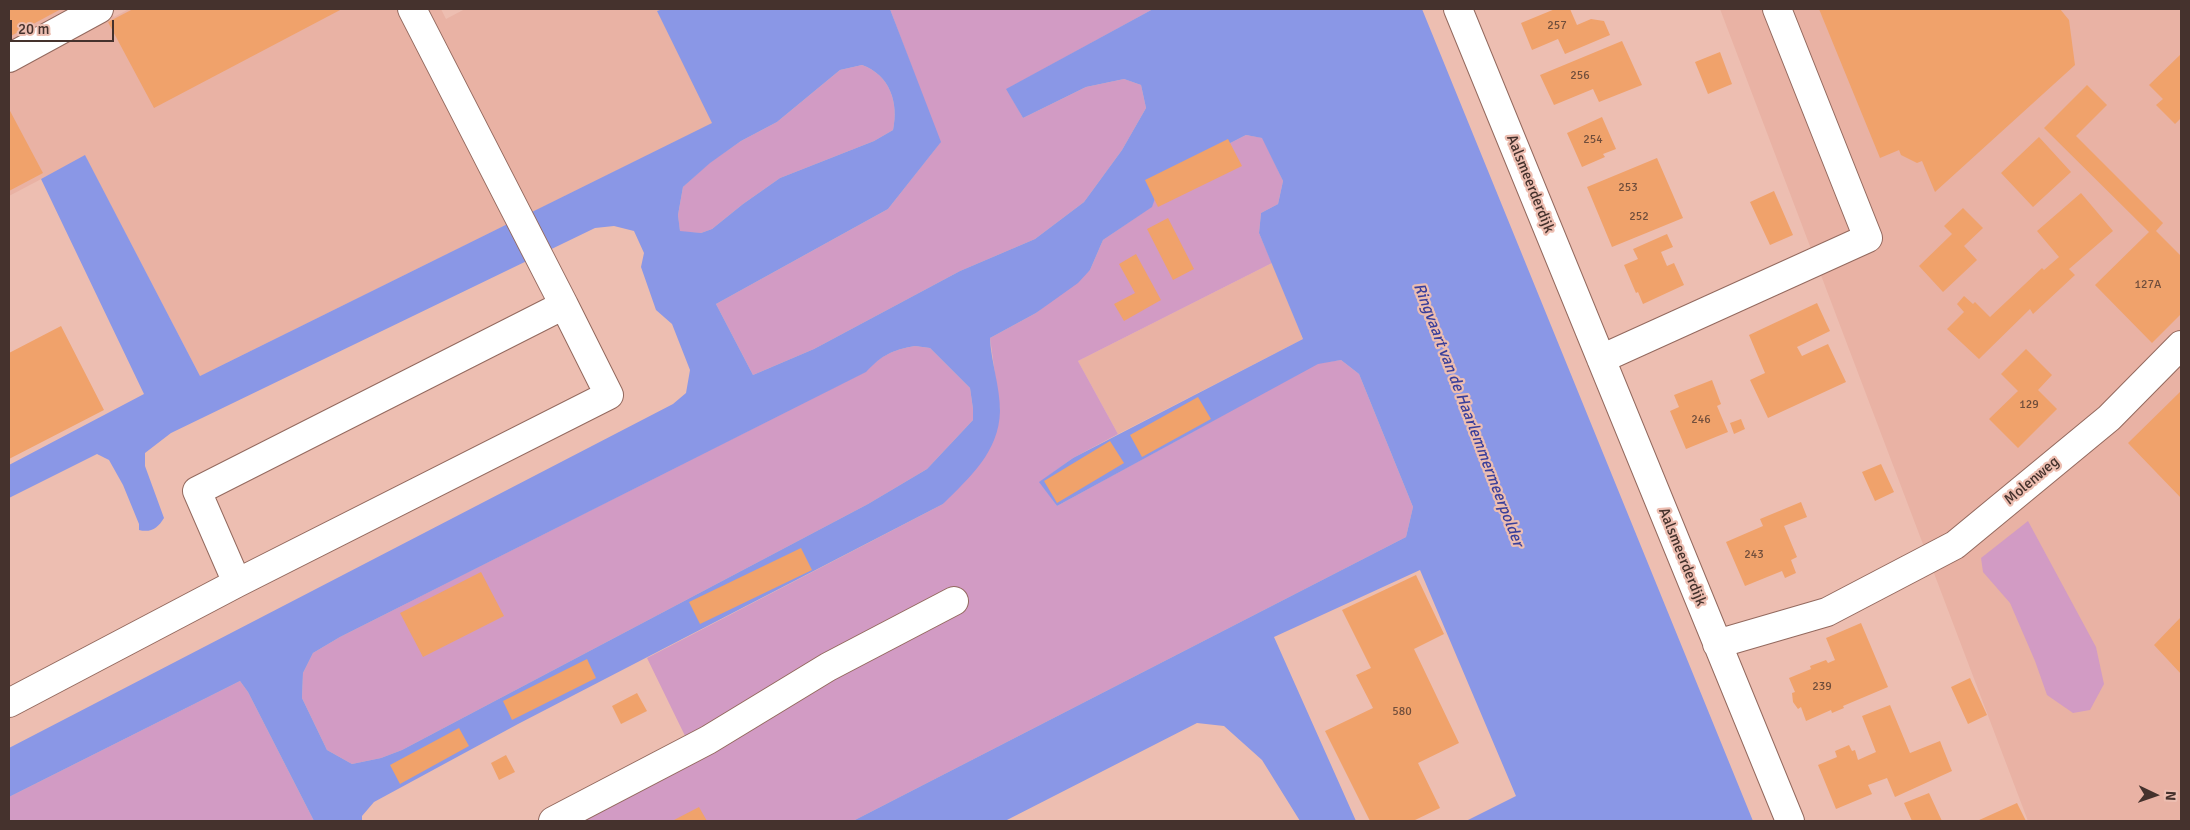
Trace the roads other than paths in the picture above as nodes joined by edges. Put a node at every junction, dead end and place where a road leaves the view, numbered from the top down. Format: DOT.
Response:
graph roads {
  1 [pos="99,9"];
  2 [pos="412,9"];
  3 [pos="1458,9"];
  4 [pos="1777,9"];
  5 [pos="9,58"];
  6 [pos="564,305"];
  7 [pos="2181,345"];
  8 [pos="1601,359"];
  9 [pos="237,583"];
  10 [pos="954,601"];
  11 [pos="1717,644"];
  12 [pos="9,703"];
  13 [pos="553,821"];
  14 [pos="1790,821"];
  1 -- 5 [label="street"];
  2 -- 6 [label="street"];
  3 -- 8 [label="street, Aalsmeerderdijk"];
  4 -- 8 [label="street"];
  6 -- 9 [label="street"];
  6 -- 9 [label="street"];
  7 -- 11 [label="street, Molenweg"];
  8 -- 11 [label="street, Aalsmeerderdijk"];
  9 -- 12 [label="street"];
  10 -- 13 [label="street"];
  11 -- 14 [label="street, Aalsmeerderdijk"];
}
